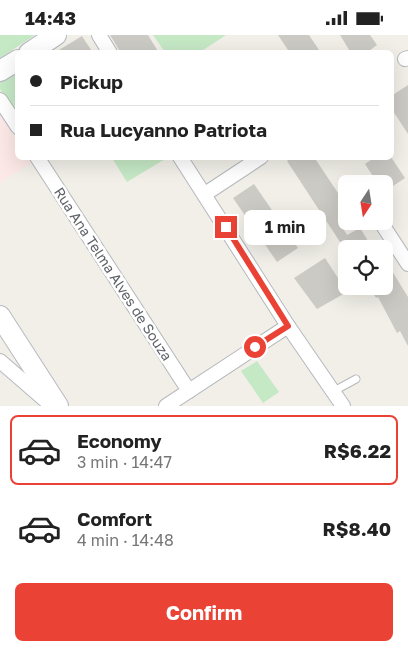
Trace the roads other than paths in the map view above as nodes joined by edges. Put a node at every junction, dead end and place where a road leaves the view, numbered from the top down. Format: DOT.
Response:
graph roads {
  1 [pos="56,35"];
  2 [pos="99,35"];
  3 [pos="34,50"];
  4 [pos="108,50"];
  5 [pos="15,62"];
  6 [pos="0,71"];
  7 [pos="0,100"];
  8 [pos="15,122"];
  9 [pos="39,160"];
  10 [pos="182,160"];
  11 [pos="256,160"];
  12 [pos="205,194"];
  13 [pos="386,230"];
  14 [pos="408,264"];
  15 [pos="0,316"];
  16 [pos="288,326"];
  17 [pos="0,361"];
  18 [pos="356,379"];
  19 [pos="189,391"];
  20 [pos="334,391"];
  21 [pos="341,405"];
  22 [pos="52,406"];
  23 [pos="58,406"];
  24 [pos="166,406"];
  1 -- 3 [label="street"];
  2 -- 4 [label="street"];
  5 -- 6 [label="street"];
  7 -- 8 [label="street"];
  9 -- 19 [label="street, Rua Ana Telma Alves de Souza"];
  10 -- 12 [label="street"];
  11 -- 12 [label="street"];
  12 -- 16 [label="street"];
  13 -- 14 [label="street"];
  15 -- 23 [label="street"];
  16 -- 19 [label="street"];
  16 -- 20 [label="street"];
  17 -- 22 [label="street"];
  18 -- 20 [label="lane"];
  19 -- 24 [label="street"];
  20 -- 21 [label="street"];
}
